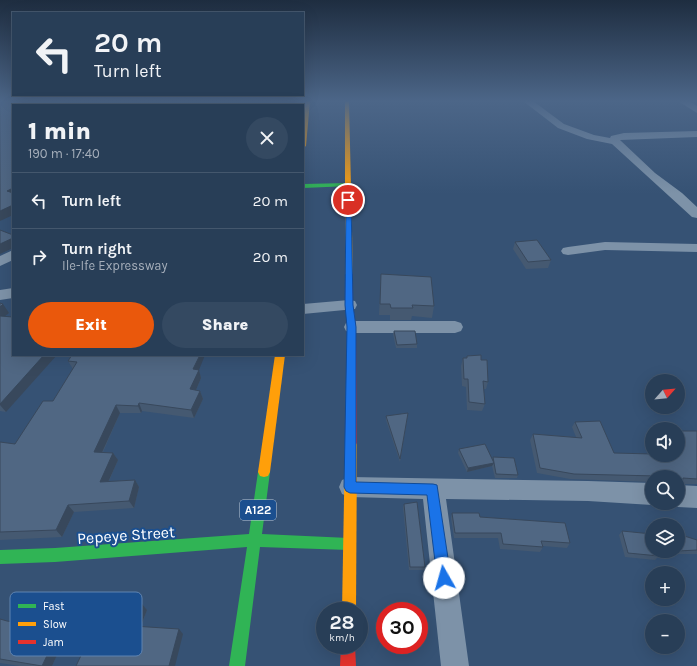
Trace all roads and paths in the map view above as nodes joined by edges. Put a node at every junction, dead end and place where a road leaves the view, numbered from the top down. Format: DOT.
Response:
graph roads {
  1 [pos="348,132"];
  2 [pos="578,132"];
  3 [pos="697,134"];
  4 [pos="615,142"];
  5 [pos="304,186"];
  6 [pos="348,186"];
  7 [pos="697,214"];
  8 [pos="697,248"];
  9 [pos="568,251"];
  10 [pos="12,255"];
  11 [pos="0,262"];
  12 [pos="12,268"];
  13 [pos="12,293"];
  14 [pos="0,295"];
  15 [pos="349,305"];
  16 [pos="304,309"];
  17 [pos="352,327"];
  18 [pos="455,327"];
  19 [pos="280,356"];
  20 [pos="350,487"];
  21 [pos="433,489"];
  22 [pos="645,494"];
  23 [pos="685,496"];
  24 [pos="697,497"];
  25 [pos="254,540"];
  26 [pos="349,544"];
  27 [pos="0,557"];
  28 [pos="348,602"];
  29 [pos="348,654"];
  30 [pos="237,666"];
  31 [pos="348,666"];
  32 [pos="455,666"];
  1 -- 6 [label="main road"];
  2 -- 4 [label="street"];
  3 -- 4 [label="street"];
  4 -- 7 [label="street"];
  5 -- 6 [label="main road"];
  6 -- 15 [label="main road"];
  8 -- 9 [label="street"];
  10 -- 11 [label="street"];
  11 -- 12 [label="street"];
  13 -- 14 [label="street"];
  15 -- 16 [label="street"];
  15 -- 17 [label="main road"];
  17 -- 18 [label="street"];
  17 -- 20 [label="main road"];
  19 -- 25 [label="main road, A122"];
  20 -- 21 [label="street"];
  20 -- 26 [label="main road"];
  21 -- 22 [label="street"];
  21 -- 32 [label="street"];
  23 -- 24 [label="street"];
  25 -- 26 [label="main road, Pepeye Street"];
  25 -- 27 [label="main road, Pepeye Street"];
  25 -- 30 [label="main road, A122"];
  26 -- 28 [label="main road"];
  29 -- 31 [label="main road"];
}
